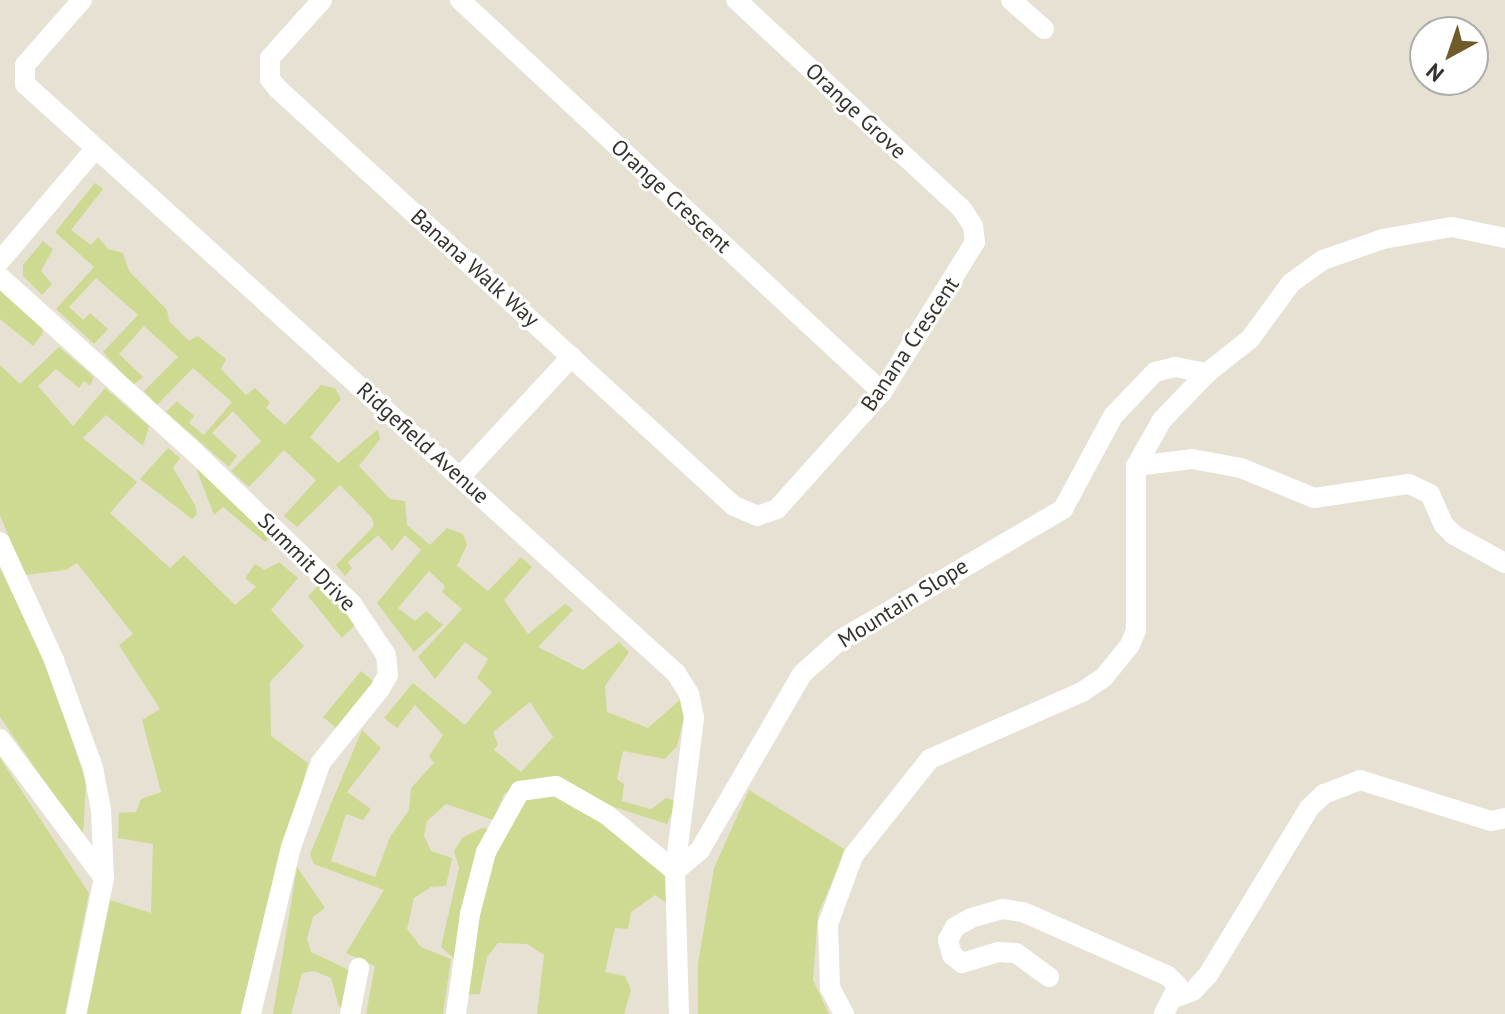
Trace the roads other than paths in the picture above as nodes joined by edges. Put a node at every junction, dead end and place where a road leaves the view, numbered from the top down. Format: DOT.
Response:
graph roads {
  1 [pos="82,0"];
  2 [pos="322,0"];
  3 [pos="460,0"];
  4 [pos="736,0"];
  5 [pos="1011,0"];
  6 [pos="1044,29"];
  7 [pos="95,149"];
  8 [pos="973,226"];
  9 [pos="1505,238"];
  10 [pos="0,261"];
  11 [pos="0,277"];
  12 [pos="572,356"];
  13 [pos="1207,373"];
  14 [pos="882,392"];
  15 [pos="1136,466"];
  16 [pos="461,476"];
  17 [pos="757,516"];
  18 [pos="0,542"];
  19 [pos="1505,563"];
  20 [pos="0,739"];
  21 [pos="1505,818"];
  22 [pos="675,871"];
  23 [pos="104,878"];
  24 [pos="359,968"];
  25 [pos="1049,977"];
  26 [pos="1171,1006"];
  27 [pos="76,1014"];
  28 [pos="251,1014"];
  29 [pos="350,1014"];
  30 [pos="456,1014"];
  31 [pos="679,1014"];
  32 [pos="844,1014"];
  1 -- 7 [label="street, Ridgefield Avenue"];
  2 -- 12 [label="street, Banana Walk Way"];
  3 -- 14 [label="street, Orange Crescent"];
  4 -- 8 [label="street, Orange Grove"];
  5 -- 6 [label="street"];
  7 -- 10 [label="street"];
  7 -- 16 [label="street, Ridgefield Avenue"];
  8 -- 14 [label="street, Banana Crescent"];
  9 -- 13 [label="street"];
  11 -- 28 [label="street, Summit Drive"];
  12 -- 16 [label="street"];
  12 -- 17 [label="street, Banana Walk Way"];
  13 -- 15 [label="street"];
  13 -- 22 [label="street, Mountain Slope"];
  14 -- 17 [label="street, Banana Crescent"];
  15 -- 19 [label="street"];
  15 -- 32 [label="street"];
  16 -- 22 [label="street, Ridgefield Avenue"];
  18 -- 23 [label="street"];
  20 -- 23 [label="street"];
  21 -- 26 [label="street"];
  22 -- 30 [label="street"];
  22 -- 31 [label="street"];
  23 -- 27 [label="street"];
  24 -- 29 [label="street"];
  25 -- 26 [label="street"];
}
